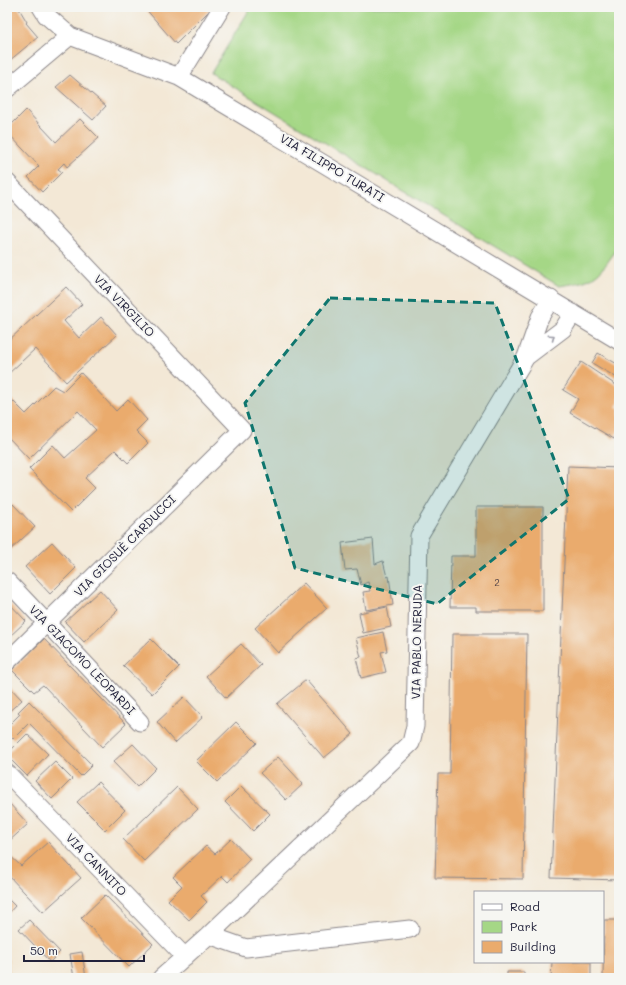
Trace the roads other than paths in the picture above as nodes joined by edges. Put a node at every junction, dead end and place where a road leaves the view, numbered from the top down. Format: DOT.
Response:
graph roads {
  1 [pos="222,7"];
  2 [pos="48,10"];
  3 [pos="70,36"];
  4 [pos="179,77"];
  5 [pos="7,89"];
  6 [pos="7,182"];
  7 [pos="551,299"];
  8 [pos="573,313"];
  9 [pos="619,341"];
  10 [pos="526,357"];
  11 [pos="242,430"];
  12 [pos="7,582"];
  13 [pos="47,624"];
  14 [pos="7,662"];
  15 [pos="140,722"];
  16 [pos="7,773"];
  17 [pos="410,929"];
  18 [pos="209,935"];
  19 [pos="185,957"];
  20 [pos="161,978"];
  1 -- 4 [label="street"];
  2 -- 3 [label="street, VIA FILIPPO TURATI"];
  3 -- 4 [label="street, VIA FILIPPO TURATI"];
  3 -- 5 [label="street"];
  4 -- 7 [label="street, VIA FILIPPO TURATI"];
  6 -- 11 [label="street, VIA VIRGILIO"];
  7 -- 8 [label="street, VIA FILIPPO TURATI"];
  7 -- 10 [label="street"];
  8 -- 9 [label="street, VIA FILIPPO TURATI"];
  10 -- 8 [label="street, VIA PABLO NERUDA, one-way"];
  10 -- 18 [label="street, VIA PABLO NERUDA"];
  11 -- 13 [label="street, VIA GIOSUÈ CARDUCCI"];
  12 -- 13 [label="street, VIA GIACOMO LEOPARDI"];
  13 -- 14 [label="street, VIA GIOSUÈ CARDUCCI"];
  13 -- 15 [label="street, VIA GIACOMO LEOPARDI"];
  16 -- 19 [label="street, VIA CANNITO"];
  17 -- 18 [label="street"];
  18 -- 19 [label="street, VIA PABLO NERUDA"];
  19 -- 20 [label="street, VIA PABLO NERUDA"];
}
